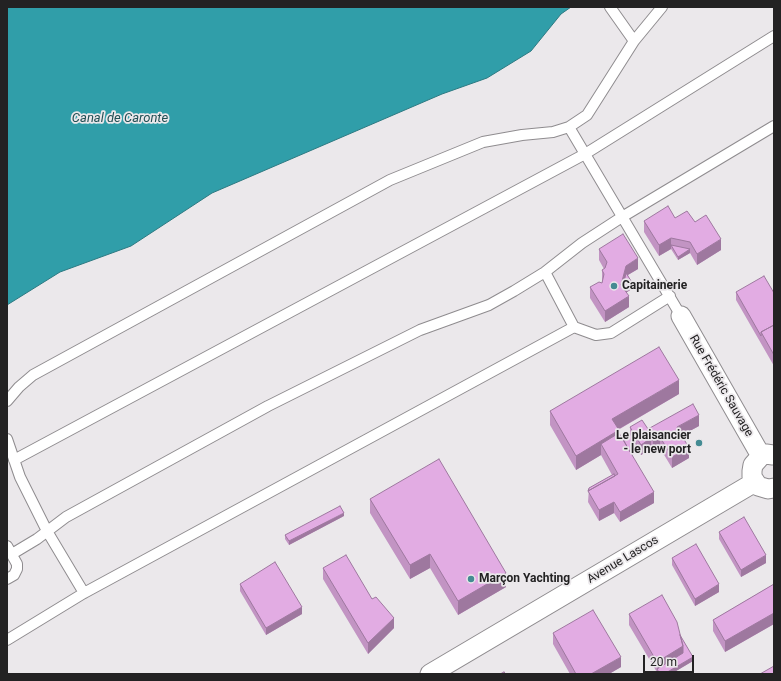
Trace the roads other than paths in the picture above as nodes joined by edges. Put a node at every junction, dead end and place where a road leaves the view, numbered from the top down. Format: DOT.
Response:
graph roads {
  1 [pos="610,7"];
  2 [pos="662,7"];
  3 [pos="774,36"];
  4 [pos="634,41"];
  5 [pos="774,126"];
  6 [pos="569,127"];
  7 [pos="585,154"];
  8 [pos="622,217"];
  9 [pos="545,272"];
  10 [pos="670,296"];
  11 [pos="681,316"];
  12 [pos="574,327"];
  13 [pos="7,402"];
  14 [pos="7,439"];
  15 [pos="767,456"];
  16 [pos="14,460"];
  17 [pos="755,482"];
  18 [pos="774,488"];
  19 [pos="47,532"];
  20 [pos="10,550"];
  21 [pos="7,579"];
  22 [pos="84,593"];
  23 [pos="7,640"];
  24 [pos="430,674"];
  1 -- 4 [label="lane"];
  2 -- 4 [label="lane"];
  3 -- 7 [label="lane"];
  4 -- 6 [label="lane"];
  5 -- 8 [label="lane"];
  6 -- 7 [label="lane"];
  6 -- 13 [label="lane"];
  7 -- 8 [label="lane"];
  7 -- 16 [label="lane"];
  8 -- 9 [label="lane"];
  8 -- 10 [label="lane"];
  9 -- 12 [label="lane"];
  9 -- 19 [label="lane"];
  10 -- 11 [label="lane"];
  10 -- 12 [label="lane"];
  11 -- 15 [label="street, Rue Frédéric Sauvage"];
  12 -- 22 [label="lane"];
  14 -- 16 [label="lane"];
  15 -- 17 [label="street"];
  16 -- 19 [label="lane"];
  17 -- 18 [label="street"];
  17 -- 24 [label="street, Avenue Lascos"];
  19 -- 20 [label="lane"];
  19 -- 22 [label="lane"];
  20 -- 21 [label="lane"];
  22 -- 23 [label="lane"];
}
